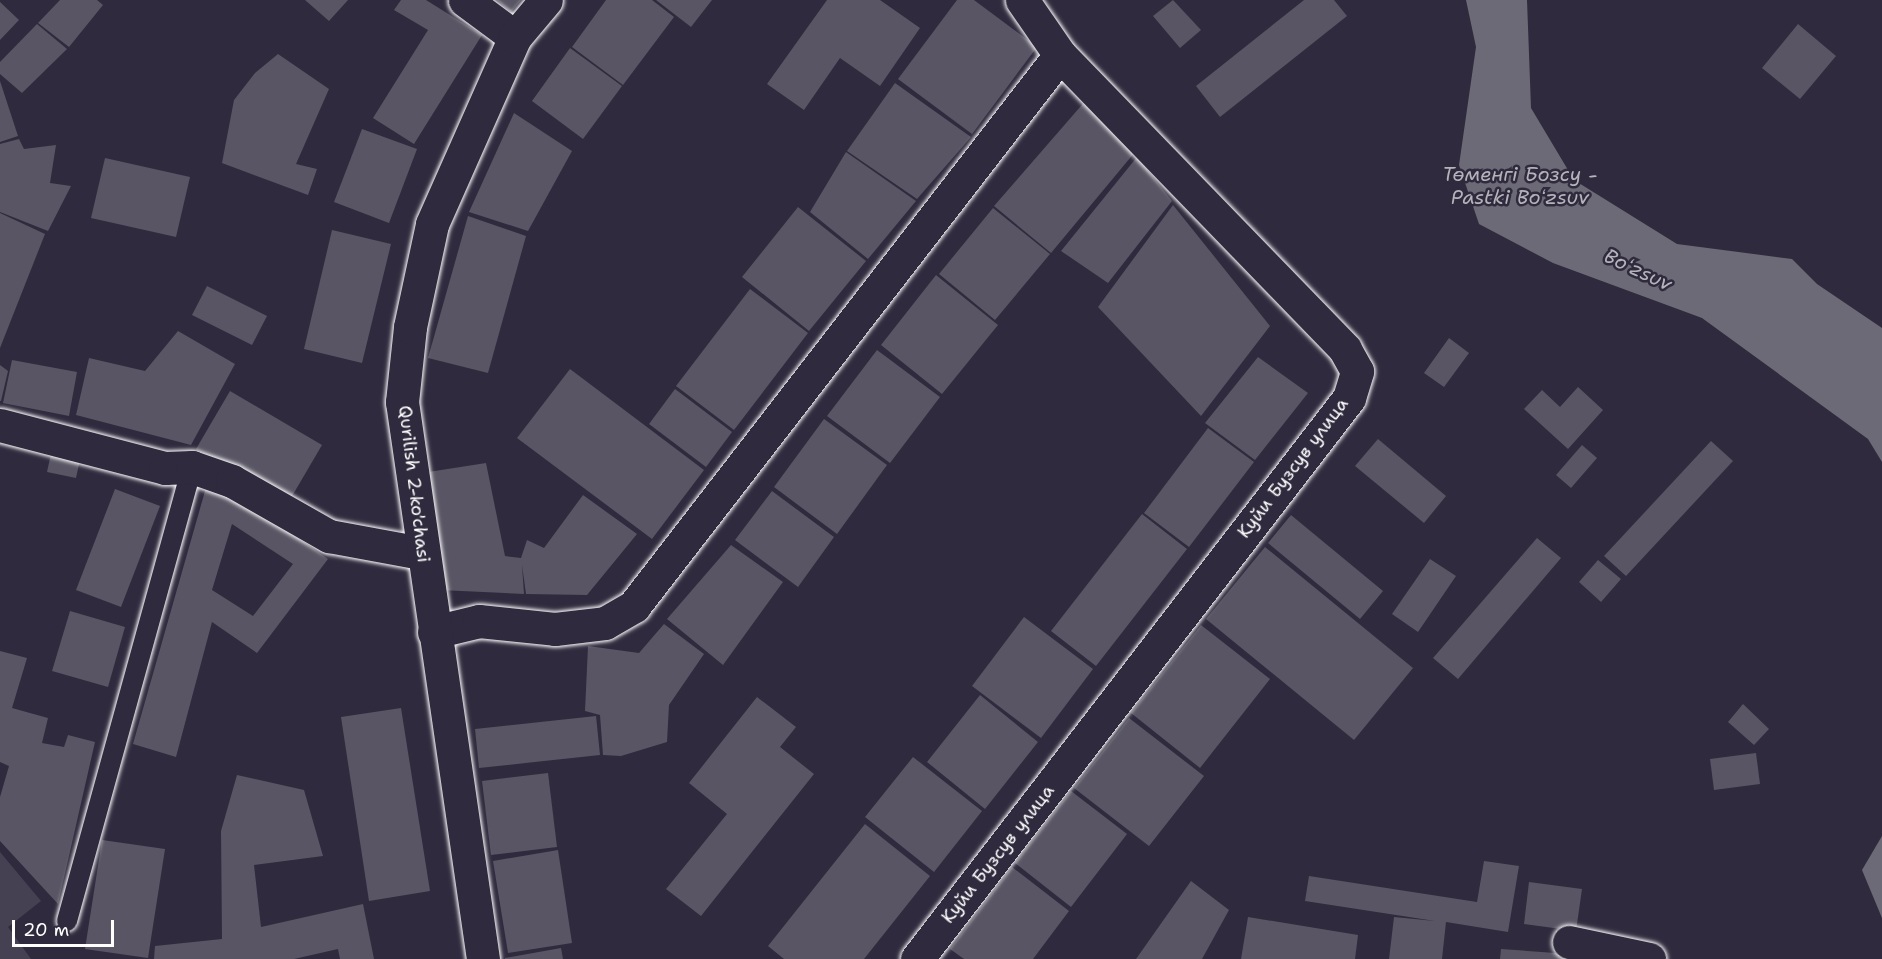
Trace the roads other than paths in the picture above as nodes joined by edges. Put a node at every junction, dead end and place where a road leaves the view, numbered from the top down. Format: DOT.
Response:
graph roads {
  1 [pos="465,0"];
  2 [pos="546,0"];
  3 [pos="1022,0"];
  4 [pos="515,37"];
  5 [pos="1060,55"];
  6 [pos="0,425"];
  7 [pos="192,467"];
  8 [pos="422,553"];
  9 [pos="434,632"];
  10 [pos="67,921"];
  11 [pos="1569,942"];
  12 [pos="483,959"];
  13 [pos="916,959"];
  14 [pos="1649,959"];
  1 -- 4 [label="street"];
  2 -- 4 [label="street, Qurilish 2-ko'chasi"];
  3 -- 5 [label="street, Куйи Бузсув улица"];
  4 -- 8 [label="street, Qurilish 2-ko'chasi"];
  5 -- 9 [label="street"];
  5 -- 13 [label="street, Куйи Бузсув улица"];
  6 -- 7 [label="street"];
  7 -- 8 [label="street"];
  7 -- 10 [label="lane"];
  8 -- 9 [label="street, Qurilish 2-ko'chasi"];
  9 -- 12 [label="street, Qurilish 2-ko'chasi"];
  11 -- 14 [label="street"];
}
